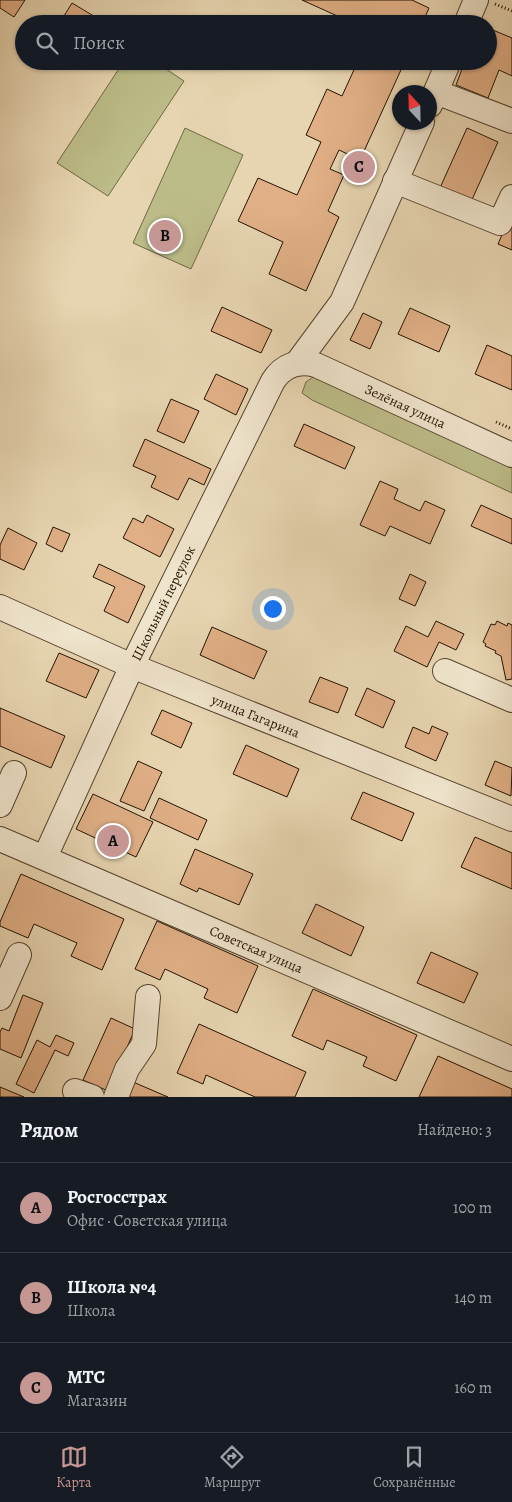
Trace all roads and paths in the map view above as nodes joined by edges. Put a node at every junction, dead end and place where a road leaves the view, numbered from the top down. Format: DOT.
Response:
graph roads {
  1 [pos="485,2"];
  2 [pos="512,10"];
  3 [pos="474,15"];
  4 [pos="445,70"];
  5 [pos="437,89"];
  6 [pos="437,99"];
  7 [pos="512,121"];
  8 [pos="418,130"];
  9 [pos="395,181"];
  10 [pos="512,197"];
  11 [pos="297,363"];
  12 [pos="512,455"];
  13 [pos="0,607"];
  14 [pos="132,666"];
  15 [pos="446,671"];
  16 [pos="512,700"];
  17 [pos="14,773"];
  18 [pos="0,805"];
  19 [pos="512,819"];
  20 [pos="0,838"];
  21 [pos="45,857"];
  22 [pos="19,955"];
  23 [pos="148,997"];
  24 [pos="0,998"];
  25 [pos="512,1060"];
  26 [pos="116,1097"];
  1 -- 2 [label="path"];
  1 -- 3 [label="street"];
  4 -- 5 [label="street"];
  6 -- 7 [label="street"];
  8 -- 9 [label="street, Школьный переулок"];
  9 -- 10 [label="street"];
  9 -- 11 [label="street, Школьный переулок"];
  11 -- 12 [label="street, Зелёная улица"];
  11 -- 14 [label="street, Школьный переулок"];
  13 -- 14 [label="street, улица Гагарина"];
  14 -- 19 [label="street, улица Гагарина"];
  14 -- 21 [label="street, Школьный переулок"];
  15 -- 16 [label="street"];
  17 -- 18 [label="street"];
  20 -- 21 [label="street, Советская улица"];
  21 -- 25 [label="street, Советская улица"];
  22 -- 24 [label="street"];
  23 -- 26 [label="street"];
}
